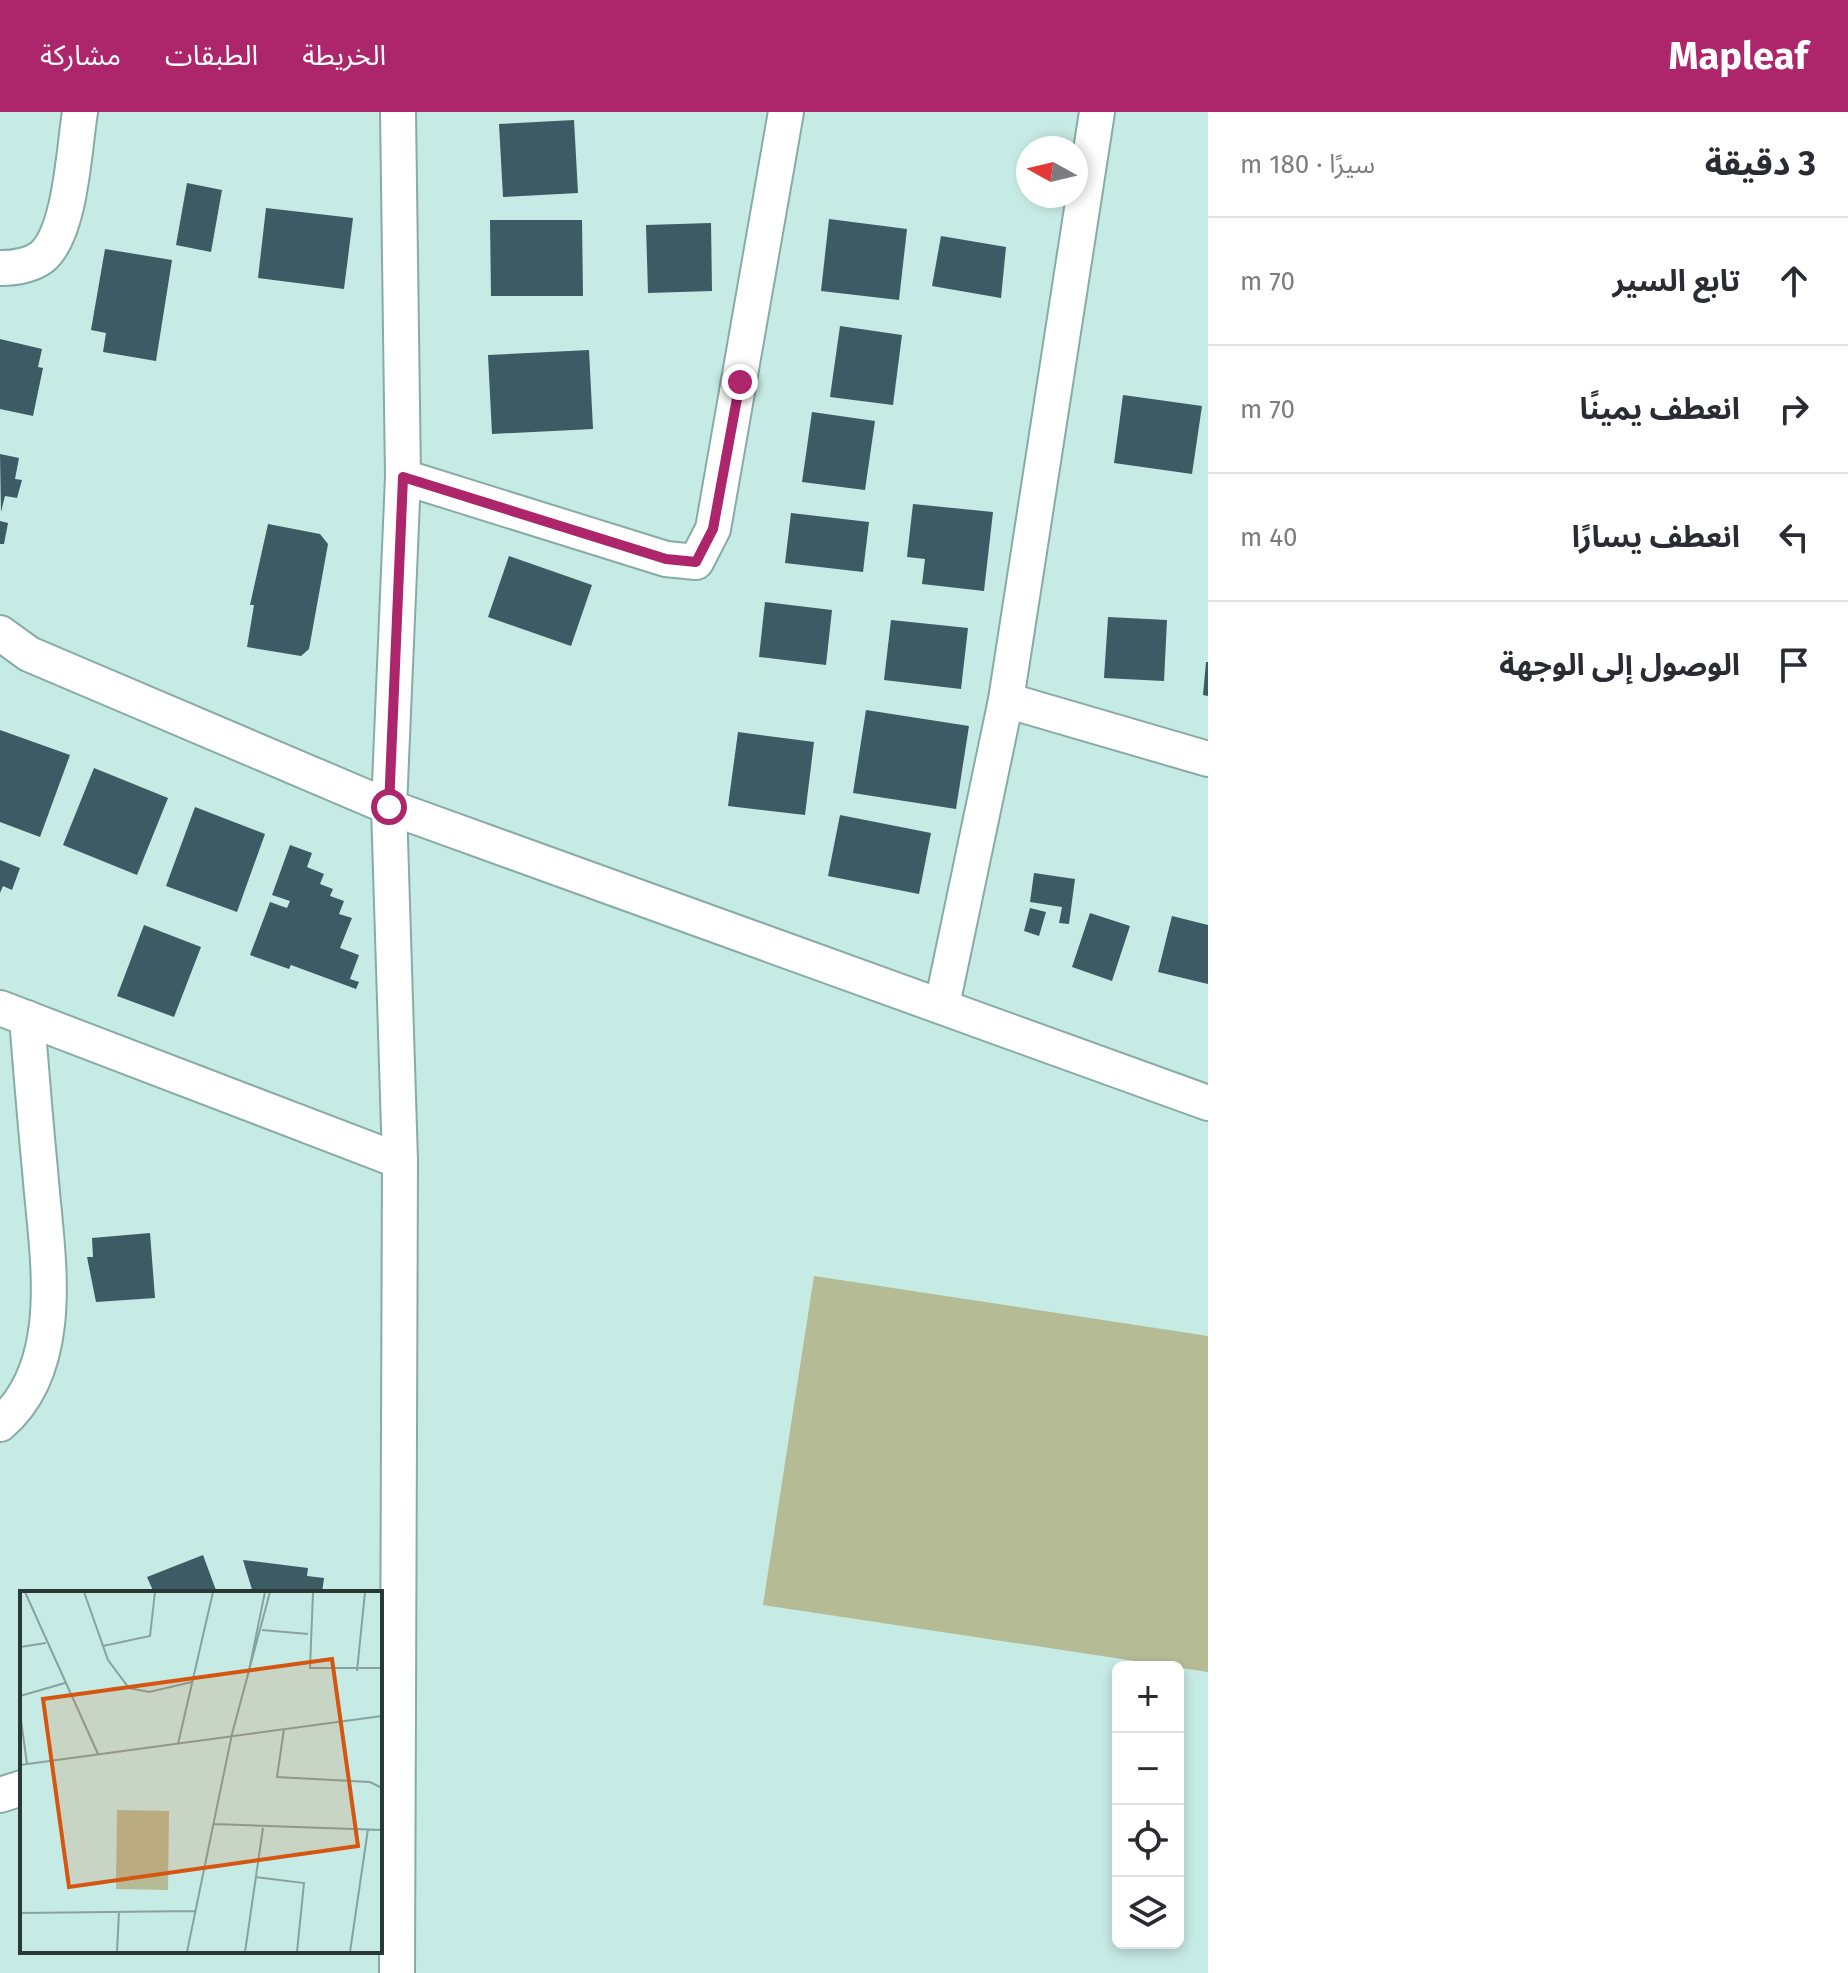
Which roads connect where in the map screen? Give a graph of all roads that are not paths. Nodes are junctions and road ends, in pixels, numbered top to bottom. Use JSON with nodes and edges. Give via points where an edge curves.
{"nodes":[{"id":1,"x":80,"y":112,"type":"edge"},
{"id":2,"x":398,"y":112,"type":"edge"},
{"id":3,"x":786,"y":112,"type":"edge"},
{"id":4,"x":1097,"y":112,"type":"edge"},
{"id":5,"x":0,"y":268,"type":"edge"},
{"id":6,"x":403,"y":477,"type":"junction"},
{"id":7,"x":0,"y":633,"type":"edge"},
{"id":8,"x":14,"y":654,"type":"edge"},
{"id":9,"x":1006,"y":700,"type":"junction"},
{"id":10,"x":1208,"y":759,"type":"edge"},
{"id":11,"x":389,"y":807,"type":"junction"},
{"id":12,"x":942,"y":1005,"type":"junction"},
{"id":13,"x":13,"y":1013,"type":"edge"},
{"id":14,"x":1208,"y":1103,"type":"edge"},
{"id":15,"x":400,"y":1161,"type":"junction"},
{"id":16,"x":0,"y":1424,"type":"edge"},
{"id":17,"x":388,"y":1677,"type":"edge"},
{"id":18,"x":20,"y":1789,"type":"edge"},
{"id":19,"x":0,"y":1795,"type":"edge"},
{"id":20,"x":397,"y":1973,"type":"edge"}],
"edges":[{"from":1,"to":5,"type":"street","via":[[64,212],[53,242],[42,257],[18,268]]},
{"from":2,"to":6,"type":"street"},
{"from":3,"to":6,"type":"street","via":[[713,529],[696,562],[666,559]]},
{"from":4,"to":9,"type":"street"},
{"from":6,"to":11,"type":"street"},
{"from":7,"to":8,"type":"street"},
{"from":8,"to":11,"type":"street"},
{"from":9,"to":10,"type":"street"},
{"from":9,"to":12,"type":"street"},
{"from":11,"to":12,"type":"street"},
{"from":11,"to":15,"type":"street"},
{"from":12,"to":14,"type":"street"},
{"from":13,"to":15,"type":"street"},
{"from":13,"to":16,"type":"street","via":[[49,1298],[38,1364],[25,1394]]},
{"from":15,"to":17,"type":"street"},
{"from":17,"to":20,"type":"street"},
{"from":18,"to":19,"type":"street"}]}
